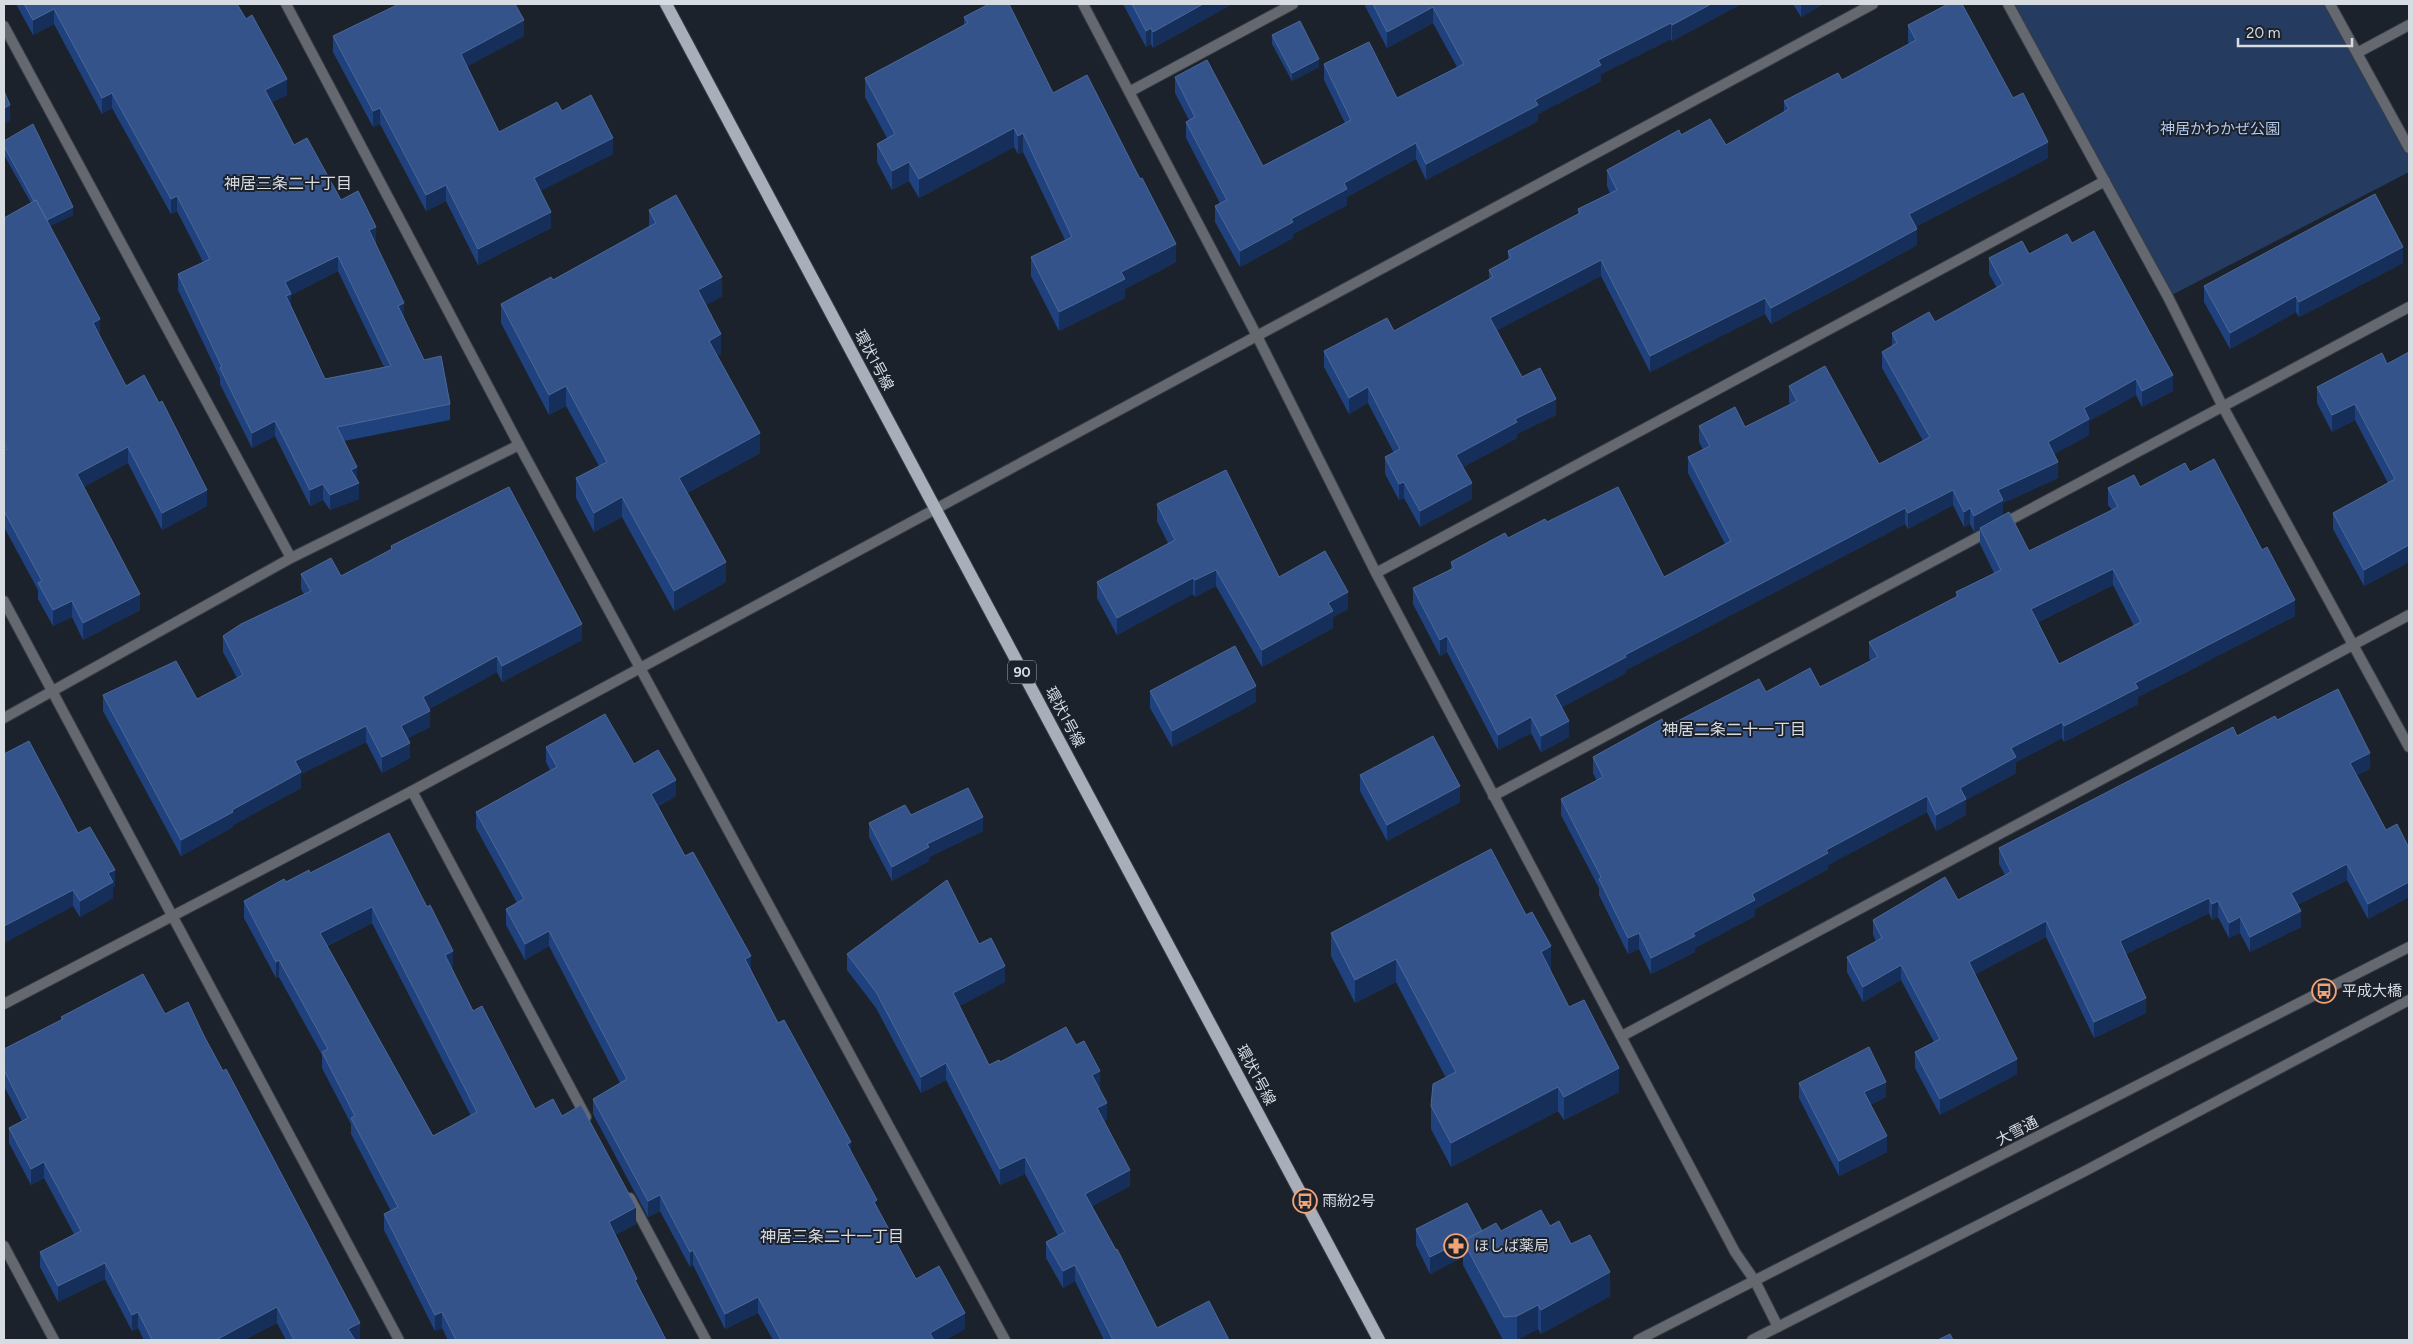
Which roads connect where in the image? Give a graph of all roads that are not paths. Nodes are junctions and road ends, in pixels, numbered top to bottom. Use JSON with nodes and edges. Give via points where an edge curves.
{"nodes":[{"id":1,"x":286,"y":4,"type":"edge"},
{"id":2,"x":666,"y":4,"type":"edge"},
{"id":3,"x":1083,"y":4,"type":"edge"},
{"id":4,"x":1293,"y":4,"type":"edge"},
{"id":5,"x":1873,"y":4,"type":"edge"},
{"id":6,"x":2008,"y":4,"type":"edge"},
{"id":7,"x":2330,"y":4,"type":"edge"},
{"id":8,"x":2409,"y":25,"type":"edge"},
{"id":9,"x":4,"y":26,"type":"edge"},
{"id":10,"x":2357,"y":53,"type":"junction"},
{"id":11,"x":1129,"y":92,"type":"junction"},
{"id":12,"x":2409,"y":148,"type":"edge"},
{"id":13,"x":2105,"y":181,"type":"junction"},
{"id":14,"x":2409,"y":307,"type":"edge"},
{"id":15,"x":1257,"y":336,"type":"junction"},
{"id":16,"x":2223,"y":407,"type":"junction"},
{"id":17,"x":519,"y":445,"type":"junction"},
{"id":18,"x":936,"y":509,"type":"junction"},
{"id":19,"x":291,"y":558,"type":"junction"},
{"id":20,"x":1376,"y":573,"type":"junction"},
{"id":21,"x":4,"y":601,"type":"edge"},
{"id":22,"x":2409,"y":615,"type":"edge"},
{"id":23,"x":2355,"y":645,"type":"junction"},
{"id":24,"x":640,"y":668,"type":"junction"},
{"id":25,"x":52,"y":693,"type":"junction"},
{"id":26,"x":4,"y":718,"type":"edge"},
{"id":27,"x":2409,"y":747,"type":"edge"},
{"id":28,"x":412,"y":791,"type":"junction"},
{"id":29,"x":1493,"y":796,"type":"junction"},
{"id":30,"x":174,"y":916,"type":"junction"},
{"id":31,"x":2409,"y":947,"type":"edge"},
{"id":32,"x":2409,"y":1000,"type":"edge"},
{"id":33,"x":4,"y":1004,"type":"edge"},
{"id":34,"x":1622,"y":1036,"type":"junction"},
{"id":35,"x":589,"y":1122,"type":"edge"},
{"id":36,"x":626,"y":1192,"type":"edge"},
{"id":37,"x":4,"y":1246,"type":"edge"},
{"id":38,"x":1754,"y":1281,"type":"junction"},
{"id":39,"x":1778,"y":1327,"type":"junction"},
{"id":40,"x":54,"y":1340,"type":"edge"},
{"id":41,"x":399,"y":1340,"type":"edge"},
{"id":42,"x":706,"y":1340,"type":"edge"},
{"id":43,"x":1005,"y":1340,"type":"edge"},
{"id":44,"x":1379,"y":1340,"type":"edge"},
{"id":45,"x":1638,"y":1340,"type":"edge"},
{"id":46,"x":1752,"y":1340,"type":"edge"}],
"edges":[{"from":1,"to":17,"type":"street"},
{"from":2,"to":18,"type":"main road","name":"環状1号線","number":"90"},
{"from":3,"to":11,"type":"street"},
{"from":4,"to":11,"type":"street"},
{"from":5,"to":15,"type":"street"},
{"from":6,"to":13,"type":"street"},
{"from":7,"to":10,"type":"street"},
{"from":8,"to":10,"type":"street"},
{"from":9,"to":19,"type":"street"},
{"from":10,"to":12,"type":"street"},
{"from":11,"to":15,"type":"street"},
{"from":13,"to":16,"type":"street"},
{"from":13,"to":20,"type":"street"},
{"from":14,"to":16,"type":"street"},
{"from":15,"to":18,"type":"street"},
{"from":15,"to":20,"type":"street"},
{"from":16,"to":23,"type":"street"},
{"from":16,"to":29,"type":"street"},
{"from":17,"to":19,"type":"street"},
{"from":17,"to":24,"type":"street"},
{"from":18,"to":24,"type":"street"},
{"from":18,"to":44,"type":"main road","name":"環状1号線","number":"90"},
{"from":19,"to":25,"type":"street"},
{"from":20,"to":29,"type":"street"},
{"from":21,"to":25,"type":"street"},
{"from":22,"to":23,"type":"street"},
{"from":23,"to":27,"type":"street"},
{"from":23,"to":34,"type":"street"},
{"from":24,"to":28,"type":"street"},
{"from":24,"to":43,"type":"street"},
{"from":25,"to":26,"type":"street"},
{"from":25,"to":30,"type":"street"},
{"from":28,"to":30,"type":"street"},
{"from":28,"to":35,"type":"street"},
{"from":29,"to":34,"type":"street"},
{"from":30,"to":33,"type":"street"},
{"from":30,"to":41,"type":"street"},
{"from":31,"to":38,"type":"street","name":"大雪通"},
{"from":32,"to":39,"type":"street","via":[[2085,1171]]},
{"from":34,"to":38,"type":"street","via":[[1735,1252]]},
{"from":36,"to":42,"type":"street"},
{"from":37,"to":40,"type":"street"},
{"from":38,"to":39,"type":"street"},
{"from":38,"to":45,"type":"street","name":"大雪通"},
{"from":39,"to":46,"type":"street"}]}
